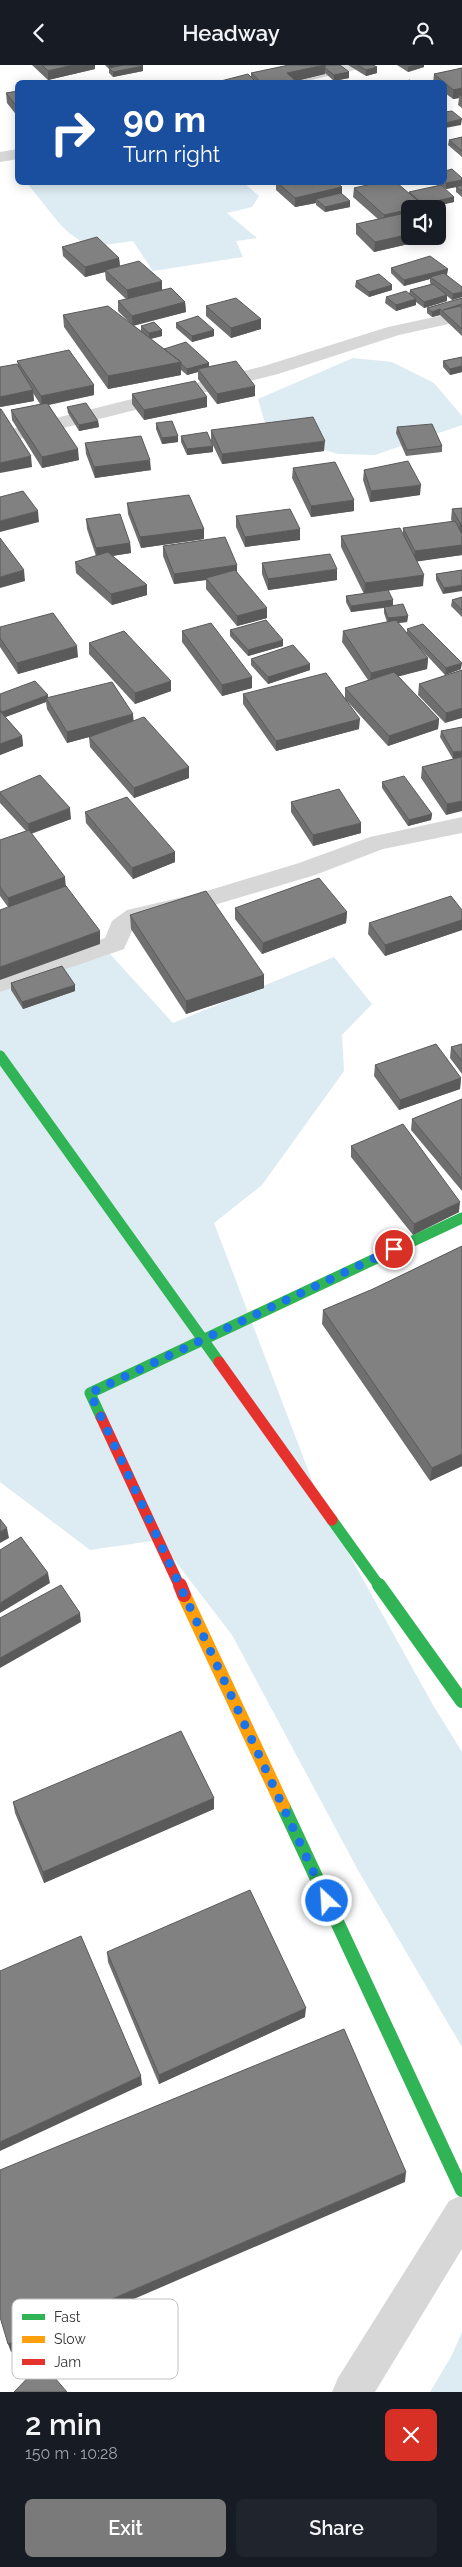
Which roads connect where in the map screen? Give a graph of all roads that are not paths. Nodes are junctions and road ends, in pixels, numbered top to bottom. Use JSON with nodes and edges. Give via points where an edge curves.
{"nodes":[{"id":1,"x":358,"y":65,"type":"edge"},
{"id":2,"x":289,"y":80,"type":"edge"},
{"id":3,"x":15,"y":154,"type":"edge"},
{"id":4,"x":0,"y":157,"type":"edge"},
{"id":5,"x":462,"y":316,"type":"edge"},
{"id":6,"x":0,"y":438,"type":"edge"},
{"id":7,"x":462,"y":825,"type":"edge"},
{"id":8,"x":0,"y":983,"type":"edge"},
{"id":9,"x":0,"y":1056,"type":"edge"},
{"id":10,"x":462,"y":1218,"type":"edge"},
{"id":11,"x":462,"y":1701,"type":"edge"},
{"id":12,"x":462,"y":2190,"type":"edge"},
{"id":13,"x":462,"y":2214,"type":"edge"},
{"id":14,"x":352,"y":2392,"type":"edge"}],
"edges":[{"from":1,"to":2,"type":"street"},
{"from":3,"to":4,"type":"street"},
{"from":5,"to":6,"type":"street","via":[[394,331],[271,370]]},
{"from":7,"to":8,"type":"street","via":[[378,842],[307,869],[136,916],[121,927],[115,943]]},
{"from":9,"to":11,"type":"street"},
{"from":10,"to":12,"type":"street","via":[[90,1393]]},
{"from":13,"to":14,"type":"street"}]}
